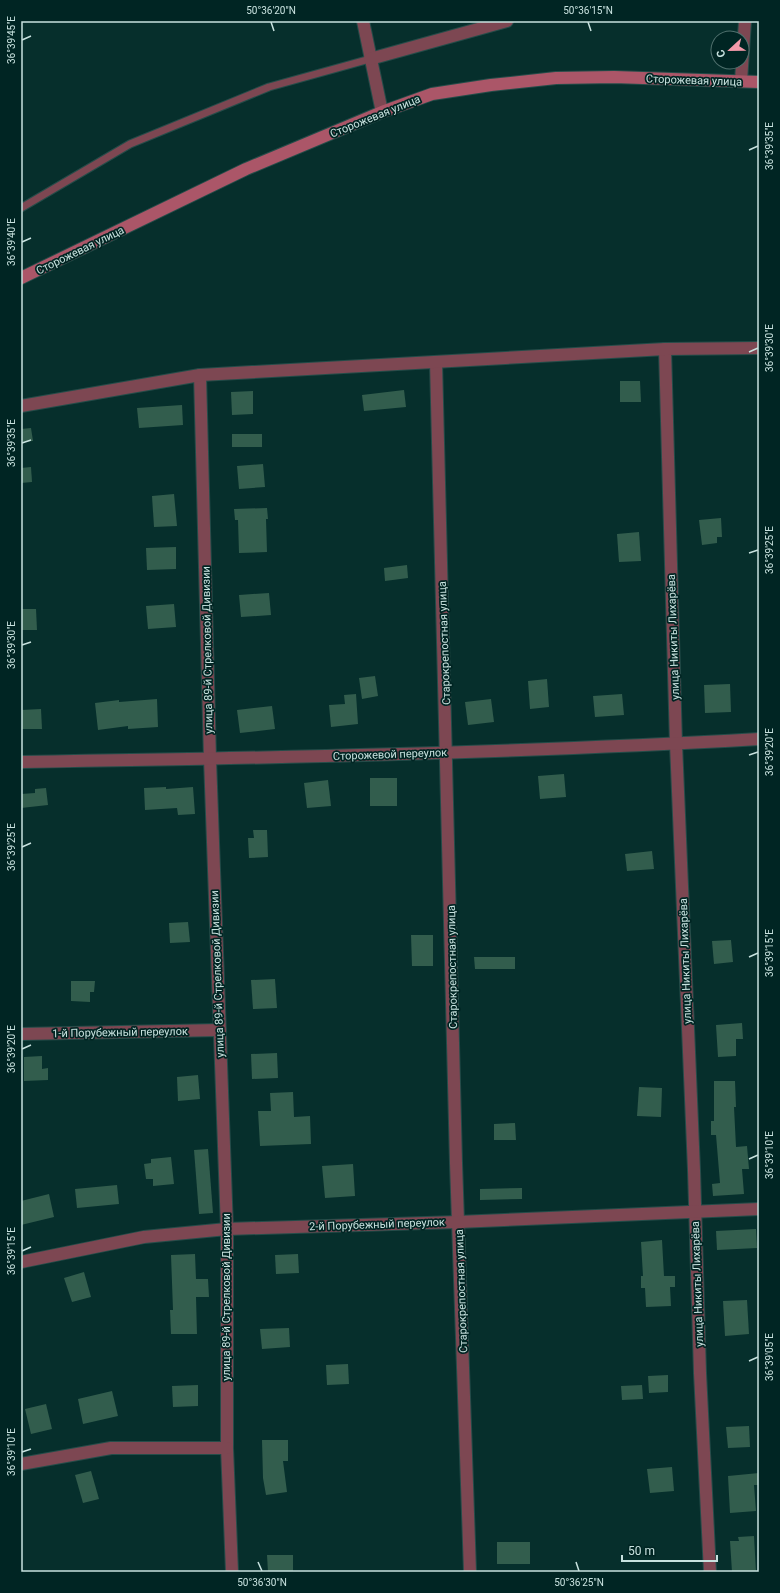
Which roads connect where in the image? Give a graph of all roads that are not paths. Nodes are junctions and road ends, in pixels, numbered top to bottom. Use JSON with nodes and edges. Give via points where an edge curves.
{"nodes":[{"id":1,"x":363,"y":21,"type":"edge"},
{"id":2,"x":507,"y":21,"type":"edge"},
{"id":3,"x":745,"y":21,"type":"edge"},
{"id":4,"x":370,"y":59,"type":"junction"},
{"id":5,"x":741,"y":81,"type":"junction"},
{"id":6,"x":759,"y":82,"type":"edge"},
{"id":7,"x":382,"y":112,"type":"junction"},
{"id":8,"x":21,"y":208,"type":"edge"},
{"id":9,"x":21,"y":278,"type":"edge"},
{"id":10,"x":759,"y":348,"type":"edge"},
{"id":11,"x":665,"y":349,"type":"junction"},
{"id":12,"x":436,"y":362,"type":"junction"},
{"id":13,"x":200,"y":375,"type":"junction"},
{"id":14,"x":21,"y":406,"type":"edge"},
{"id":15,"x":759,"y":739,"type":"edge"},
{"id":16,"x":676,"y":744,"type":"junction"},
{"id":17,"x":446,"y":752,"type":"junction"},
{"id":18,"x":210,"y":759,"type":"junction"},
{"id":19,"x":21,"y":762,"type":"edge"},
{"id":20,"x":220,"y":1030,"type":"junction"},
{"id":21,"x":21,"y":1034,"type":"edge"},
{"id":22,"x":759,"y":1209,"type":"edge"},
{"id":23,"x":695,"y":1211,"type":"junction"},
{"id":24,"x":458,"y":1222,"type":"junction"},
{"id":25,"x":227,"y":1229,"type":"junction"},
{"id":26,"x":21,"y":1262,"type":"edge"},
{"id":27,"x":227,"y":1448,"type":"junction"},
{"id":28,"x":21,"y":1464,"type":"edge"},
{"id":29,"x":232,"y":1572,"type":"edge"},
{"id":30,"x":470,"y":1572,"type":"edge"},
{"id":31,"x":710,"y":1572,"type":"edge"}],
"edges":[{"from":1,"to":4,"type":"street"},
{"from":2,"to":4,"type":"street"},
{"from":3,"to":5,"type":"street"},
{"from":4,"to":7,"type":"street"},
{"from":4,"to":8,"type":"lane","via":[[269,87],[130,144]]},
{"from":5,"to":6,"type":"main road","name":"Сторожевая улица"},
{"from":5,"to":7,"type":"main road","name":"Сторожевая улица","via":[[556,78],[432,94]]},
{"from":7,"to":9,"type":"main road","name":"Сторожевая улица","via":[[246,169]]},
{"from":10,"to":11,"type":"street"},
{"from":11,"to":12,"type":"street"},
{"from":11,"to":16,"type":"street","name":"улица Никиты Лихарёва"},
{"from":12,"to":13,"type":"street"},
{"from":12,"to":17,"type":"street","name":"Старокрепостная улица"},
{"from":13,"to":14,"type":"street"},
{"from":13,"to":18,"type":"street","name":"улица 89-й Стрелковой Дивизии"},
{"from":15,"to":16,"type":"street","name":"Сторожевой переулок"},
{"from":16,"to":17,"type":"street","name":"Сторожевой переулок"},
{"from":16,"to":23,"type":"street","name":"улица Никиты Лихарёва"},
{"from":17,"to":18,"type":"street","name":"Сторожевой переулок"},
{"from":17,"to":24,"type":"street","name":"Старокрепостная улица"},
{"from":18,"to":19,"type":"street","name":"Сторожевой переулок"},
{"from":18,"to":20,"type":"street","name":"улица 89-й Стрелковой Дивизии"},
{"from":20,"to":21,"type":"street","name":"1-й Порубежный переулок"},
{"from":20,"to":25,"type":"street","name":"улица 89-й Стрелковой Дивизии"},
{"from":22,"to":23,"type":"street","name":"2-й Порубежный переулок"},
{"from":23,"to":24,"type":"street","name":"2-й Порубежный переулок"},
{"from":23,"to":31,"type":"street","name":"улица Никиты Лихарёва"},
{"from":24,"to":25,"type":"street","name":"2-й Порубежный переулок"},
{"from":24,"to":30,"type":"street","name":"Старокрепостная улица"},
{"from":25,"to":26,"type":"street","name":"2-й Порубежный переулок","via":[[144,1236]]},
{"from":25,"to":27,"type":"street","name":"улица 89-й Стрелковой Дивизии"},
{"from":27,"to":28,"type":"street","via":[[111,1448]]},
{"from":27,"to":29,"type":"street","name":"улица 89-й Стрелковой Дивизии"}]}
